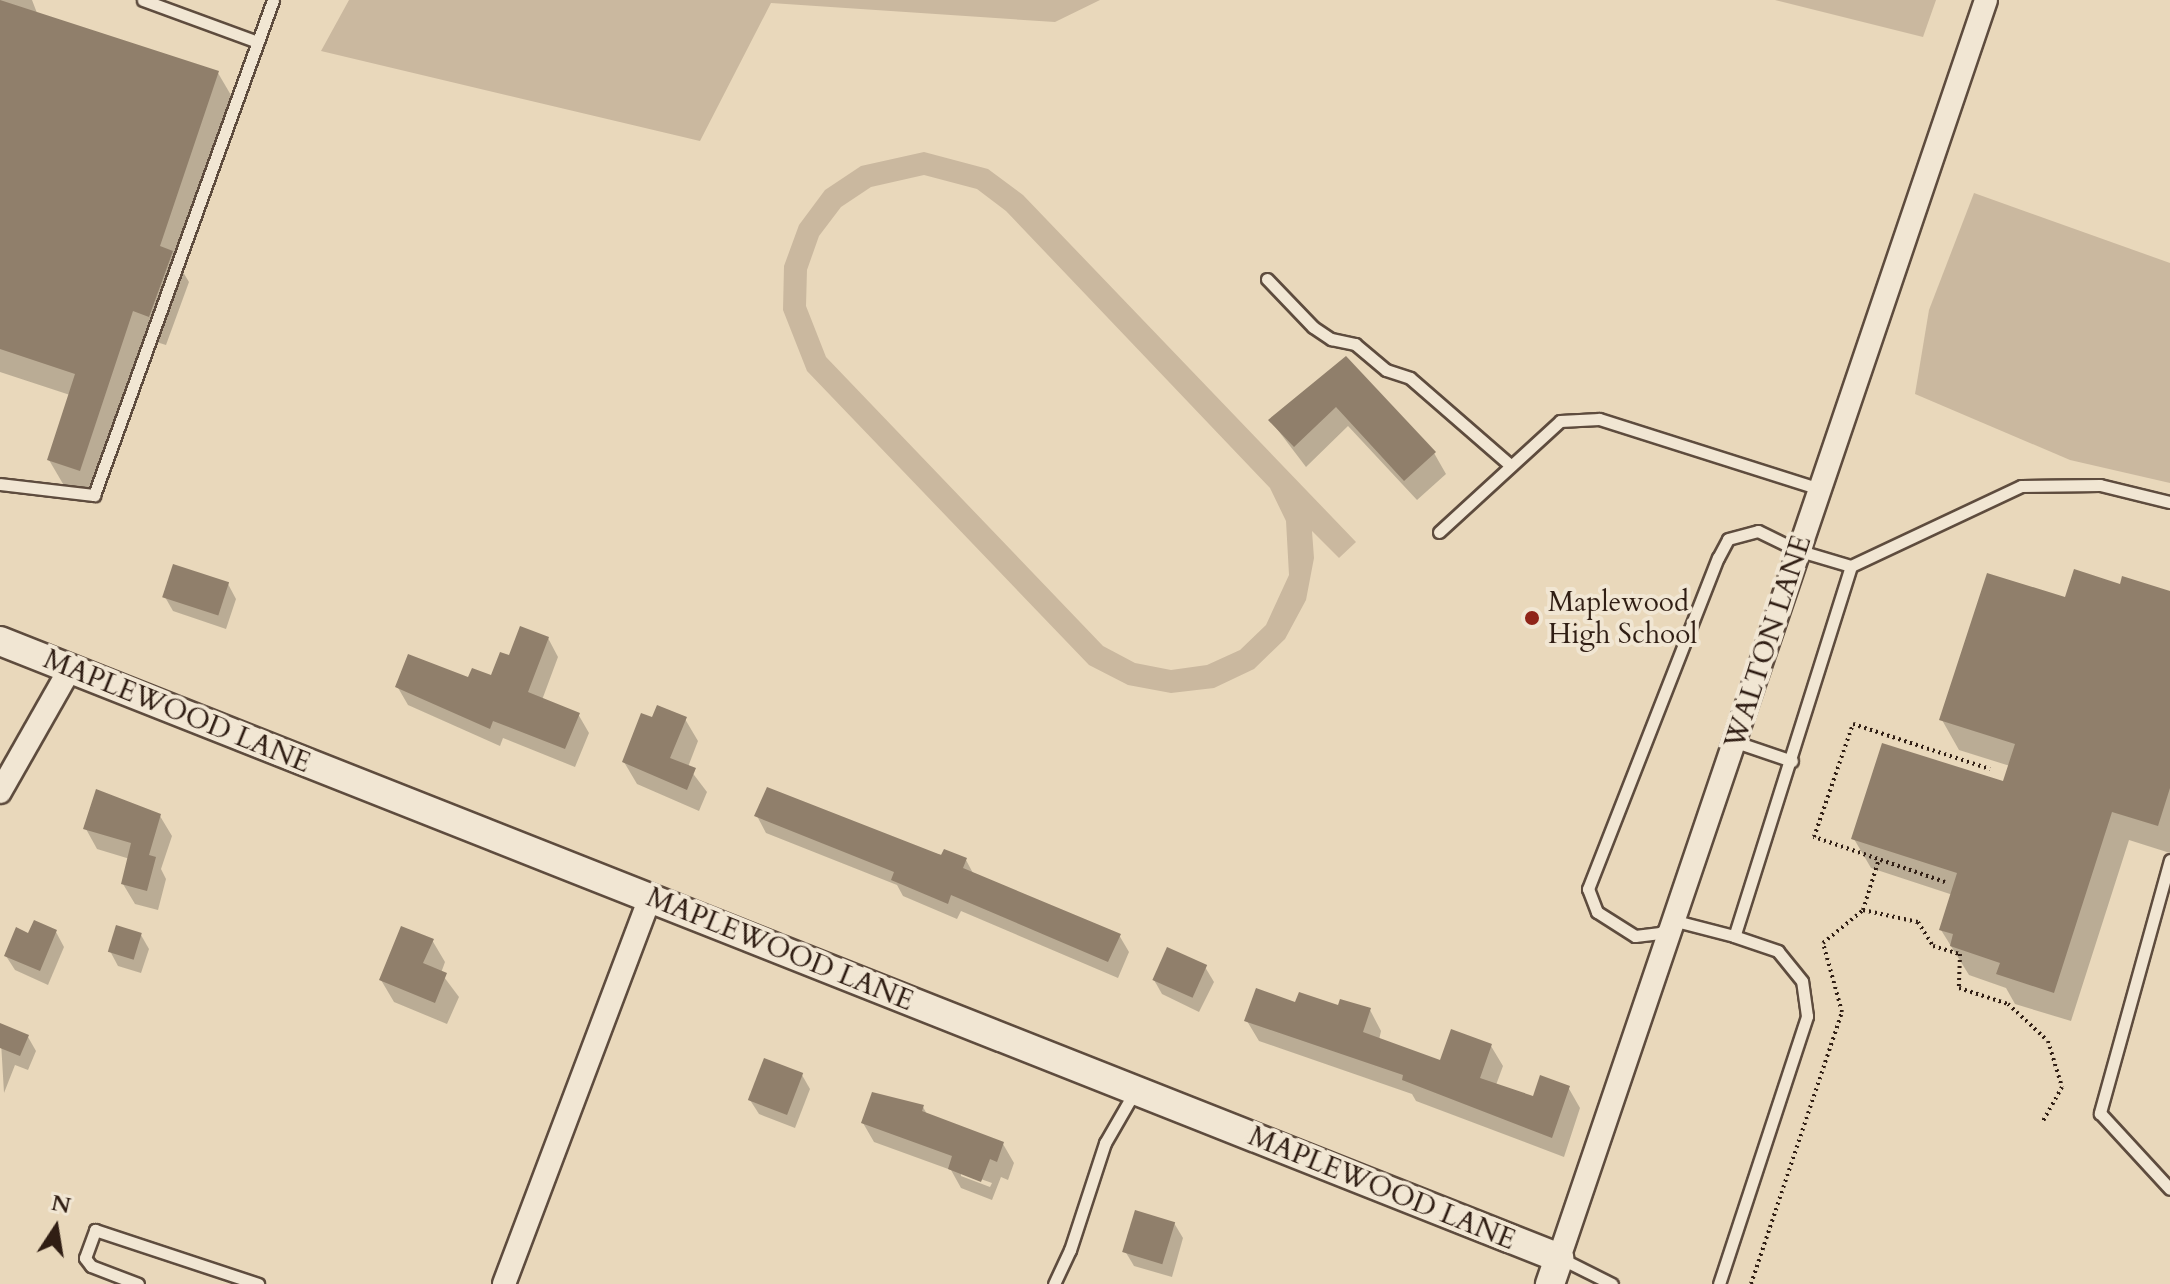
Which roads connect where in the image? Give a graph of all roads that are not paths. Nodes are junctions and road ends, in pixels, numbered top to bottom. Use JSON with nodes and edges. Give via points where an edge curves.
{"nodes":[{"id":1,"x":143,"y":0,"type":"edge"},
{"id":2,"x":273,"y":0,"type":"edge"},
{"id":3,"x":1986,"y":0,"type":"edge"},
{"id":4,"x":258,"y":42,"type":"junction"},
{"id":5,"x":1267,"y":279,"type":"dead end"},
{"id":6,"x":1510,"y":465,"type":"junction"},
{"id":7,"x":0,"y":484,"type":"edge"},
{"id":8,"x":1820,"y":489,"type":"junction"},
{"id":9,"x":2170,"y":502,"type":"edge"},
{"id":10,"x":1439,"y":532,"type":"dead end"},
{"id":11,"x":1797,"y":550,"type":"junction"},
{"id":12,"x":1851,"y":566,"type":"junction"},
{"id":13,"x":0,"y":641,"type":"edge"},
{"id":14,"x":70,"y":669,"type":"junction"},
{"id":15,"x":1736,"y":742,"type":"junction"},
{"id":16,"x":1792,"y":761,"type":"junction"},
{"id":17,"x":0,"y":792,"type":"edge"},
{"id":18,"x":2170,"y":860,"type":"edge"},
{"id":19,"x":650,"y":898,"type":"junction"},
{"id":20,"x":1676,"y":921,"type":"junction"},
{"id":21,"x":1734,"y":936,"type":"junction"},
{"id":22,"x":1135,"y":1090,"type":"junction"},
{"id":23,"x":2170,"y":1189,"type":"edge"},
{"id":24,"x":1555,"y":1271,"type":"edge"},
{"id":25,"x":138,"y":1284,"type":"edge"},
{"id":26,"x":258,"y":1284,"type":"edge"},
{"id":27,"x":504,"y":1284,"type":"edge"},
{"id":28,"x":1054,"y":1284,"type":"edge"},
{"id":29,"x":1612,"y":1284,"type":"edge"},
{"id":30,"x":1719,"y":1284,"type":"edge"}],
"edges":[{"from":1,"to":4,"type":"lane"},
{"from":2,"to":4,"type":"lane"},
{"from":3,"to":8,"type":"street","name":"WALTON LANE"},
{"from":4,"to":7,"type":"lane","via":[[94,495]]},
{"from":5,"to":6,"type":"lane","via":[[1313,327],[1331,339],[1355,344],[1386,370],[1410,378]]},
{"from":6,"to":8,"type":"lane","via":[[1560,421],[1599,419]]},
{"from":6,"to":10,"type":"lane"},
{"from":8,"to":11,"type":"street","name":"WALTON LANE"},
{"from":9,"to":12,"type":"lane","via":[[2100,485],[2021,486]]},
{"from":11,"to":12,"type":"lane"},
{"from":11,"to":15,"type":"street","name":"WALTON LANE"},
{"from":11,"to":20,"type":"lane","via":[[1758,531],[1728,539],[1588,889],[1597,912],[1635,936],[1660,933]]},
{"from":12,"to":16,"type":"lane"},
{"from":13,"to":14,"type":"street","name":"MAPLEWOOD LANE"},
{"from":14,"to":17,"type":"street"},
{"from":14,"to":19,"type":"street","name":"MAPLEWOOD LANE"},
{"from":15,"to":16,"type":"lane"},
{"from":15,"to":20,"type":"street","name":"WALTON LANE"},
{"from":16,"to":21,"type":"lane"},
{"from":18,"to":23,"type":"lane","via":[[2100,1113]]},
{"from":19,"to":22,"type":"street","name":"MAPLEWOOD LANE"},
{"from":19,"to":27,"type":"street"},
{"from":20,"to":21,"type":"lane"},
{"from":20,"to":24,"type":"street","name":"WALTON LANE"},
{"from":21,"to":30,"type":"lane","via":[[1778,951],[1802,981],[1807,1016]]},
{"from":22,"to":24,"type":"street","name":"MAPLEWOOD LANE"},
{"from":22,"to":28,"type":"lane","via":[[1105,1143]]},
{"from":24,"to":29,"type":"lane"},
{"from":25,"to":26,"type":"lane","via":[[91,1266],[85,1258],[95,1230]]}]}
